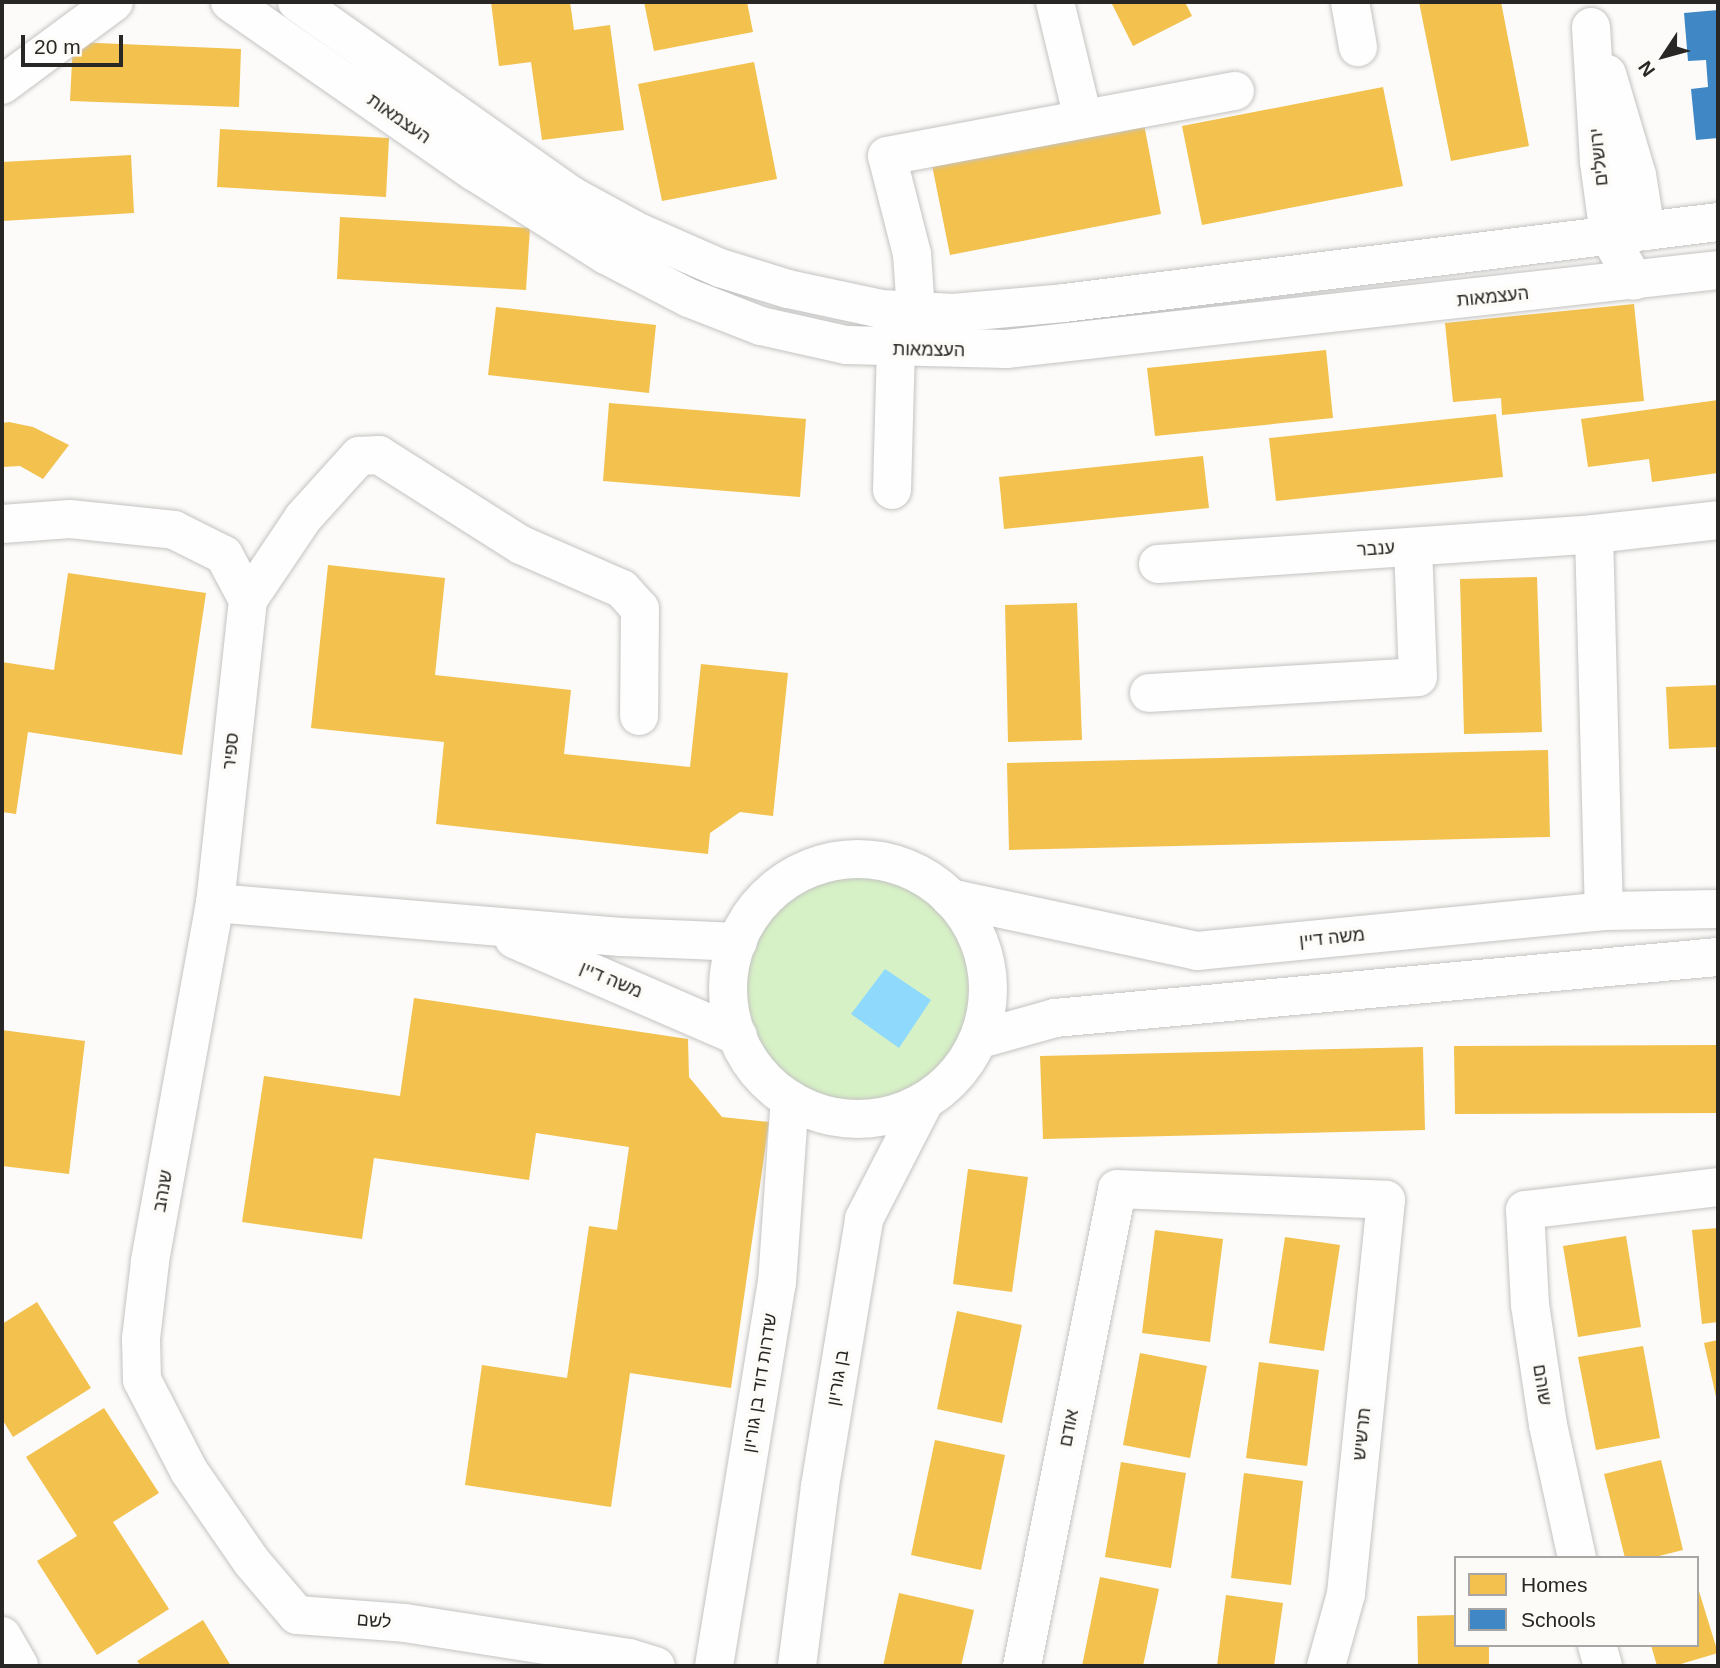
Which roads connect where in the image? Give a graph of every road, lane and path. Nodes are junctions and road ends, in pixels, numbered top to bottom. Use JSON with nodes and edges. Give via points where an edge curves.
{"nodes":[{"id":1,"x":114,"y":2,"type":"edge"},
{"id":2,"x":230,"y":2,"type":"edge"},
{"id":3,"x":297,"y":2,"type":"edge"},
{"id":4,"x":1055,"y":2,"type":"edge"},
{"id":5,"x":1350,"y":2,"type":"edge"},
{"id":6,"x":1588,"y":14,"type":"edge"},
{"id":7,"x":1358,"y":47,"type":"dead end"},
{"id":8,"x":2,"y":85,"type":"edge"},
{"id":9,"x":1235,"y":91,"type":"dead end"},
{"id":10,"x":1083,"y":120,"type":"junction"},
{"id":11,"x":1718,"y":222,"type":"edge"},
{"id":12,"x":1628,"y":233,"type":"junction"},
{"id":13,"x":1718,"y":270,"type":"edge"},
{"id":14,"x":1634,"y":281,"type":"junction"},
{"id":15,"x":916,"y":312,"type":"junction"},
{"id":16,"x":896,"y":350,"type":"junction"},
{"id":17,"x":892,"y":490,"type":"dead end"},
{"id":18,"x":1718,"y":520,"type":"edge"},
{"id":19,"x":2,"y":524,"type":"edge"},
{"id":20,"x":1594,"y":534,"type":"junction"},
{"id":21,"x":1413,"y":547,"type":"junction"},
{"id":22,"x":1158,"y":565,"type":"dead end"},
{"id":23,"x":248,"y":600,"type":"junction"},
{"id":24,"x":1149,"y":693,"type":"dead end"},
{"id":25,"x":639,"y":716,"type":"dead end"},
{"id":26,"x":950,"y":898,"type":"junction"},
{"id":27,"x":215,"y":903,"type":"junction"},
{"id":28,"x":1718,"y":909,"type":"edge"},
{"id":29,"x":1604,"y":911,"type":"junction"},
{"id":30,"x":483,"y":926,"type":"junction"},
{"id":31,"x":738,"y":942,"type":"junction"},
{"id":32,"x":1718,"y":957,"type":"edge"},
{"id":33,"x":737,"y":1036,"type":"junction"},
{"id":34,"x":980,"y":1039,"type":"junction"},
{"id":35,"x":790,"y":1099,"type":"junction"},
{"id":36,"x":923,"y":1104,"type":"junction"},
{"id":37,"x":1718,"y":1187,"type":"edge"},
{"id":38,"x":1386,"y":1200,"type":"joint"},
{"id":39,"x":189,"y":1471,"type":"joint"},
{"id":40,"x":1577,"y":1556,"type":"edge"},
{"id":41,"x":2,"y":1636,"type":"edge"},
{"id":42,"x":1598,"y":1647,"type":"edge"},
{"id":43,"x":640,"y":1663,"type":"edge"},
{"id":44,"x":710,"y":1665,"type":"edge"},
{"id":45,"x":19,"y":1666,"type":"edge"},
{"id":46,"x":797,"y":1666,"type":"edge"},
{"id":47,"x":1022,"y":1666,"type":"edge"},
{"id":48,"x":1326,"y":1666,"type":"edge"},
{"id":49,"x":1603,"y":1666,"type":"edge"}],
"edges":[{"from":1,"to":8,"type":"street"},
{"from":2,"to":16,"type":"street","name":"העצמאות","via":[[475,172],[606,255],[689,298],[761,326],[846,345]]},
{"from":3,"to":15,"type":"street","name":"העצמאות","via":[[572,196],[640,233],[720,268],[788,289]]},
{"from":4,"to":10,"type":"street"},
{"from":5,"to":7,"type":"street"},
{"from":6,"to":12,"type":"street","name":"ירושלים","via":[[1628,138]]},
{"from":9,"to":10,"type":"street"},
{"from":10,"to":15,"type":"street","via":[[887,156],[912,254]]},
{"from":11,"to":12,"type":"street","name":"העצמאות"},
{"from":12,"to":14,"type":"street","name":"ירושלים"},
{"from":12,"to":15,"type":"street","name":"העצמאות","via":[[1064,303]]},
{"from":13,"to":14,"type":"street","name":"העצמאות"},
{"from":14,"to":16,"type":"street","name":"העצמאות","via":[[1072,344],[954,352]]},
{"from":16,"to":17,"type":"street"},
{"from":18,"to":20,"type":"street","name":"ענבר"},
{"from":19,"to":23,"type":"street","via":[[70,519],[174,530],[224,555]]},
{"from":20,"to":21,"type":"street","name":"ענבר"},
{"from":20,"to":29,"type":"street"},
{"from":21,"to":22,"type":"street","name":"ענבר"},
{"from":21,"to":24,"type":"street","via":[[1418,677]]},
{"from":23,"to":25,"type":"street","via":[[321,497],[359,456],[379,455],[521,545],[622,589],[640,610]]},
{"from":23,"to":27,"type":"street","name":"ספיר"},
{"from":26,"to":29,"type":"street","name":"משה דיין","via":[[1197,951]]},
{"from":26,"to":31,"type":"street","via":[[933,881],[893,863],[850,858],[809,867],[773,889],[746,922]]},
{"from":26,"to":34,"type":"street","via":[[964,912],[984,952],[989,996]]},
{"from":27,"to":30,"type":"street","name":"משה דיין"},
{"from":27,"to":39,"type":"street","name":"שנהב","via":[[150,1262],[141,1339],[142,1380]]},
{"from":28,"to":29,"type":"street","name":"משה דיין"},
{"from":30,"to":31,"type":"street","name":"משה דיין"},
{"from":30,"to":33,"type":"street","name":"משה דיין"},
{"from":31,"to":33,"type":"street","via":[[731,961],[729,1003]]},
{"from":32,"to":34,"type":"street","via":[[1055,1018]]},
{"from":33,"to":35,"type":"street","via":[[764,1079]]},
{"from":34,"to":36,"type":"street","via":[[957,1076]]},
{"from":35,"to":36,"type":"street","via":[[838,1118],[881,1118]]},
{"from":35,"to":44,"type":"street","name":"שדרות דוד בן גוריון","via":[[777,1283]]},
{"from":36,"to":46,"type":"street","name":"בן גוריון","via":[[864,1219],[820,1486]]},
{"from":37,"to":40,"type":"street","name":"שוהם","via":[[1525,1210],[1532,1318],[1548,1425]]},
{"from":38,"to":47,"type":"street","name":"אודם","via":[[1117,1189]]},
{"from":38,"to":48,"type":"street","name":"תרשיש","via":[[1346,1594]]},
{"from":39,"to":43,"type":"street","name":"לשם","via":[[251,1561],[297,1615],[405,1623]]},
{"from":41,"to":45,"type":"street"},
{"from":42,"to":49,"type":"street"}]}
